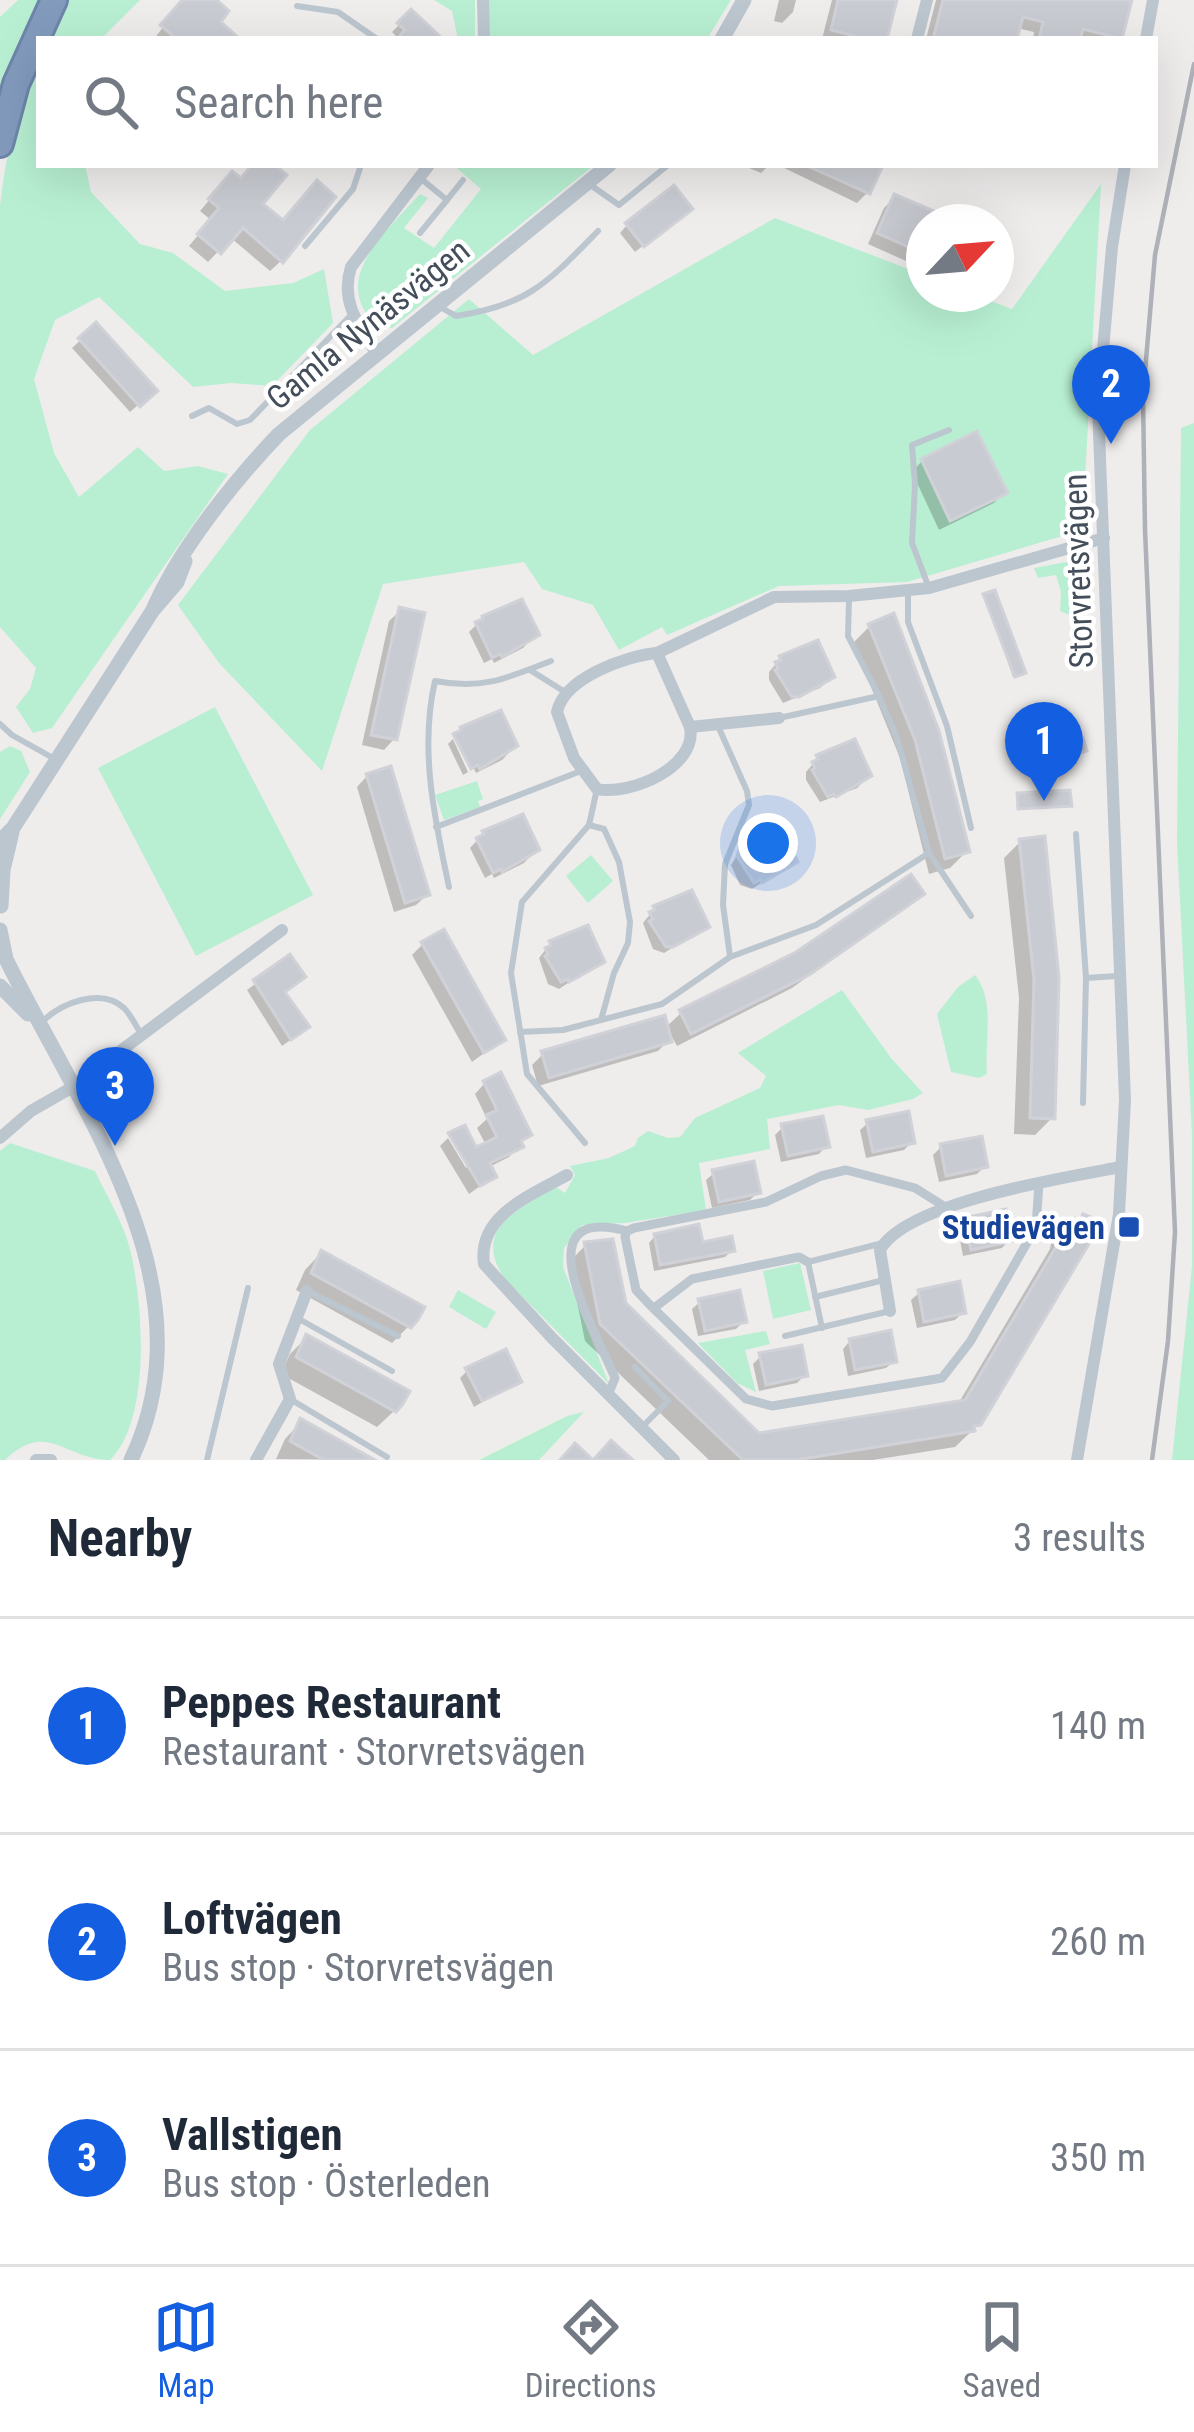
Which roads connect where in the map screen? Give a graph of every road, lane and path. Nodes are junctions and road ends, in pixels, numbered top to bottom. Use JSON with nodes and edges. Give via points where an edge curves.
{"nodes":[{"id":1,"x":54,"y":0,"type":"edge"},
{"id":2,"x":483,"y":0,"type":"edge"},
{"id":3,"x":744,"y":0,"type":"edge"},
{"id":4,"x":927,"y":0,"type":"edge"},
{"id":5,"x":1153,"y":0,"type":"edge"},
{"id":6,"x":297,"y":6,"type":"dead end"},
{"id":7,"x":38,"y":36,"type":"edge"},
{"id":8,"x":373,"y":36,"type":"edge"},
{"id":9,"x":484,"y":36,"type":"edge"},
{"id":10,"x":724,"y":36,"type":"edge"},
{"id":11,"x":917,"y":36,"type":"edge"},
{"id":12,"x":1147,"y":36,"type":"edge"},
{"id":13,"x":36,"y":40,"type":"edge"},
{"id":14,"x":0,"y":144,"type":"edge"},
{"id":15,"x":361,"y":168,"type":"edge"},
{"id":16,"x":427,"y":168,"type":"edge"},
{"id":17,"x":606,"y":168,"type":"edge"},
{"id":18,"x":664,"y":168,"type":"edge"},
{"id":19,"x":1125,"y":168,"type":"edge"},
{"id":20,"x":420,"y":178,"type":"junction"},
{"id":21,"x":464,"y":180,"type":"dead end"},
{"id":22,"x":589,"y":184,"type":"junction"},
{"id":23,"x":447,"y":200,"type":"junction"},
{"id":24,"x":598,"y":231,"type":"dead end"},
{"id":25,"x":420,"y":233,"type":"dead end"},
{"id":26,"x":305,"y":246,"type":"dead end"},
{"id":27,"x":437,"y":304,"type":"junction"},
{"id":28,"x":351,"y":315,"type":"junction"},
{"id":29,"x":376,"y":353,"type":"junction"},
{"id":30,"x":192,"y":416,"type":"dead end"},
{"id":31,"x":949,"y":430,"type":"dead end"},
{"id":32,"x":1104,"y":538,"type":"junction"},
{"id":33,"x":929,"y":588,"type":"junction"},
{"id":34,"x":907,"y":590,"type":"junction"},
{"id":35,"x":849,"y":596,"type":"junction"},
{"id":36,"x":658,"y":653,"type":"junction"},
{"id":37,"x":551,"y":662,"type":"dead end"},
{"id":38,"x":530,"y":670,"type":"junction"},
{"id":39,"x":565,"y":692,"type":"junction"},
{"id":40,"x":879,"y":696,"type":"junction"},
{"id":41,"x":779,"y":718,"type":"joint"},
{"id":42,"x":0,"y":724,"type":"edge"},
{"id":43,"x":718,"y":726,"type":"junction"},
{"id":44,"x":690,"y":727,"type":"junction"},
{"id":45,"x":56,"y":760,"type":"junction"},
{"id":46,"x":581,"y":771,"type":"junction"},
{"id":47,"x":597,"y":789,"type":"junction"},
{"id":48,"x":589,"y":825,"type":"junction"},
{"id":49,"x":436,"y":827,"type":"junction"},
{"id":50,"x":13,"y":828,"type":"junction"},
{"id":51,"x":971,"y":828,"type":"dead end"},
{"id":52,"x":1076,"y":834,"type":"dead end"},
{"id":53,"x":0,"y":841,"type":"edge"},
{"id":54,"x":929,"y":853,"type":"junction"},
{"id":55,"x":449,"y":887,"type":"dead end"},
{"id":56,"x":1,"y":903,"type":"edge"},
{"id":57,"x":970,"y":916,"type":"dead end"},
{"id":58,"x":0,"y":930,"type":"edge"},
{"id":59,"x":282,"y":930,"type":"dead end"},
{"id":60,"x":730,"y":957,"type":"junction"},
{"id":61,"x":1121,"y":976,"type":"junction"},
{"id":62,"x":1086,"y":978,"type":"junction"},
{"id":63,"x":0,"y":986,"type":"edge"},
{"id":64,"x":601,"y":1021,"type":"junction"},
{"id":65,"x":38,"y":1025,"type":"junction"},
{"id":66,"x":520,"y":1031,"type":"junction"},
{"id":67,"x":141,"y":1034,"type":"junction"},
{"id":68,"x":71,"y":1088,"type":"junction"},
{"id":69,"x":1083,"y":1103,"type":"dead end"},
{"id":70,"x":0,"y":1138,"type":"edge"},
{"id":71,"x":585,"y":1142,"type":"dead end"},
{"id":72,"x":1121,"y":1167,"type":"junction"},
{"id":73,"x":567,"y":1175,"type":"dead end"},
{"id":74,"x":1039,"y":1183,"type":"junction"},
{"id":75,"x":947,"y":1208,"type":"junction"},
{"id":76,"x":627,"y":1231,"type":"junction"},
{"id":77,"x":883,"y":1243,"type":"junction"},
{"id":78,"x":808,"y":1262,"type":"junction"},
{"id":79,"x":884,"y":1280,"type":"junction"},
{"id":80,"x":248,"y":1288,"type":"dead end"},
{"id":81,"x":307,"y":1291,"type":"joint"},
{"id":82,"x":815,"y":1297,"type":"junction"},
{"id":83,"x":653,"y":1308,"type":"junction"},
{"id":84,"x":890,"y":1311,"type":"joint"},
{"id":85,"x":298,"y":1319,"type":"junction"},
{"id":86,"x":822,"y":1328,"type":"junction"},
{"id":87,"x":398,"y":1336,"type":"dead end"},
{"id":88,"x":785,"y":1336,"type":"dead end"},
{"id":89,"x":635,"y":1367,"type":"dead end"},
{"id":90,"x":392,"y":1371,"type":"dead end"},
{"id":91,"x":608,"y":1395,"type":"junction"},
{"id":92,"x":290,"y":1400,"type":"junction"},
{"id":93,"x":641,"y":1428,"type":"junction"},
{"id":94,"x":387,"y":1456,"type":"dead end"},
{"id":95,"x":36,"y":1460,"type":"edge"},
{"id":96,"x":51,"y":1460,"type":"edge"},
{"id":97,"x":131,"y":1460,"type":"edge"},
{"id":98,"x":207,"y":1460,"type":"edge"},
{"id":99,"x":256,"y":1460,"type":"edge"},
{"id":100,"x":674,"y":1460,"type":"edge"},
{"id":101,"x":1077,"y":1460,"type":"edge"}],
"edges":[{"from":1,"to":7,"type":"highway"},
{"from":2,"to":9,"type":"street"},
{"from":3,"to":10,"type":"street"},
{"from":4,"to":11,"type":"street"},
{"from":5,"to":12,"type":"street"},
{"from":6,"to":8,"type":"lane","via":[[338,12]]},
{"from":13,"to":14,"type":"highway"},
{"from":15,"to":26,"type":"lane"},
{"from":16,"to":20,"type":"street"},
{"from":17,"to":22,"type":"street","name":"Gamla Nynäsvägen"},
{"from":18,"to":22,"type":"lane","via":[[619,205]]},
{"from":19,"to":32,"type":"street","name":"Storvretsvägen","via":[[1098,407]]},
{"from":20,"to":23,"type":"lane"},
{"from":20,"to":28,"type":"street","via":[[351,267]]},
{"from":21,"to":23,"type":"lane"},
{"from":22,"to":27,"type":"street","name":"Gamla Nynäsvägen"},
{"from":23,"to":25,"type":"lane"},
{"from":24,"to":27,"type":"lane","via":[[523,299],[456,316]]},
{"from":27,"to":29,"type":"street","name":"Gamla Nynäsvägen"},
{"from":28,"to":29,"type":"street"},
{"from":28,"to":30,"type":"lane","via":[[250,420],[236,424],[209,408]]},
{"from":29,"to":45,"type":"street","name":"Gamla Nynäsvägen","via":[[243,472]]},
{"from":31,"to":33,"type":"lane","via":[[912,445],[912,543]]},
{"from":32,"to":33,"type":"street"},
{"from":32,"to":61,"type":"street","name":"Storvretsvägen"},
{"from":33,"to":34,"type":"street"},
{"from":34,"to":35,"type":"street"},
{"from":34,"to":51,"type":"lane","via":[[908,622],[947,726]]},
{"from":35,"to":36,"type":"street","via":[[774,597]]},
{"from":35,"to":40,"type":"lane","via":[[848,636]]},
{"from":36,"to":39,"type":"street"},
{"from":36,"to":44,"type":"street"},
{"from":37,"to":38,"type":"lane"},
{"from":38,"to":39,"type":"lane"},
{"from":38,"to":49,"type":"lane","via":[[469,688],[435,681],[428,749]]},
{"from":39,"to":46,"type":"street","via":[[557,712]]},
{"from":40,"to":41,"type":"lane"},
{"from":40,"to":54,"type":"lane"},
{"from":41,"to":43,"type":"street"},
{"from":42,"to":45,"type":"lane"},
{"from":43,"to":44,"type":"street"},
{"from":43,"to":60,"type":"lane","via":[[749,805],[725,864]]},
{"from":44,"to":47,"type":"street","via":[[691,746],[673,766],[622,790]]},
{"from":45,"to":50,"type":"street","name":"Gamla Nynäsvägen"},
{"from":46,"to":47,"type":"street"},
{"from":46,"to":49,"type":"lane"},
{"from":47,"to":48,"type":"lane"},
{"from":48,"to":64,"type":"lane","via":[[604,829],[619,862],[630,922]]},
{"from":48,"to":66,"type":"lane","via":[[522,902],[511,973]]},
{"from":49,"to":55,"type":"lane"},
{"from":50,"to":53,"type":"street","name":"Gamla Nynäsvägen"},
{"from":50,"to":56,"type":"street","name":"Gamla Nynäsvägen"},
{"from":52,"to":62,"type":"lane"},
{"from":54,"to":57,"type":"lane"},
{"from":54,"to":60,"type":"lane","via":[[816,925]]},
{"from":56,"to":58,"type":"street","name":"Gamla Nynäsvägen"},
{"from":58,"to":65,"type":"street"},
{"from":59,"to":67,"type":"street"},
{"from":60,"to":64,"type":"lane","via":[[662,1004]]},
{"from":61,"to":62,"type":"lane"},
{"from":61,"to":72,"type":"street","name":"Storvretsvägen"},
{"from":62,"to":69,"type":"lane"},
{"from":63,"to":65,"type":"street"},
{"from":64,"to":66,"type":"lane"},
{"from":65,"to":67,"type":"lane","via":[[51,1013],[110,999]]},
{"from":65,"to":68,"type":"street"},
{"from":66,"to":71,"type":"lane","via":[[527,1074]]},
{"from":67,"to":68,"type":"street"},
{"from":68,"to":70,"type":"street"},
{"from":68,"to":97,"type":"street","via":[[137,1221],[156,1294],[153,1391]]},
{"from":72,"to":74,"type":"street"},
{"from":72,"to":101,"type":"street","name":"Storvretsvägen"},
{"from":73,"to":91,"type":"street","via":[[491,1226],[484,1264]]},
{"from":74,"to":75,"type":"street"},
{"from":74,"to":83,"type":"street","via":[[1036,1227],[942,1378],[772,1406],[746,1399]]},
{"from":75,"to":76,"type":"street","via":[[915,1188],[846,1169],[766,1202]]},
{"from":75,"to":77,"type":"street"},
{"from":76,"to":83,"type":"street","via":[[637,1290]]},
{"from":76,"to":91,"type":"street","via":[[589,1229],[568,1255],[615,1378]]},
{"from":77,"to":78,"type":"lane"},
{"from":77,"to":79,"type":"street"},
{"from":78,"to":82,"type":"lane"},
{"from":78,"to":83,"type":"street","via":[[799,1257],[692,1279]]},
{"from":79,"to":82,"type":"lane"},
{"from":79,"to":84,"type":"street"},
{"from":80,"to":98,"type":"lane"},
{"from":81,"to":85,"type":"street"},
{"from":81,"to":87,"type":"lane"},
{"from":82,"to":86,"type":"lane"},
{"from":84,"to":86,"type":"lane"},
{"from":85,"to":90,"type":"lane"},
{"from":85,"to":92,"type":"street","via":[[279,1364]]},
{"from":86,"to":88,"type":"lane"},
{"from":89,"to":93,"type":"lane","via":[[668,1401]]},
{"from":91,"to":93,"type":"street"},
{"from":92,"to":94,"type":"lane"},
{"from":92,"to":99,"type":"street"},
{"from":93,"to":100,"type":"street"},
{"from":95,"to":96,"type":"street"}]}
